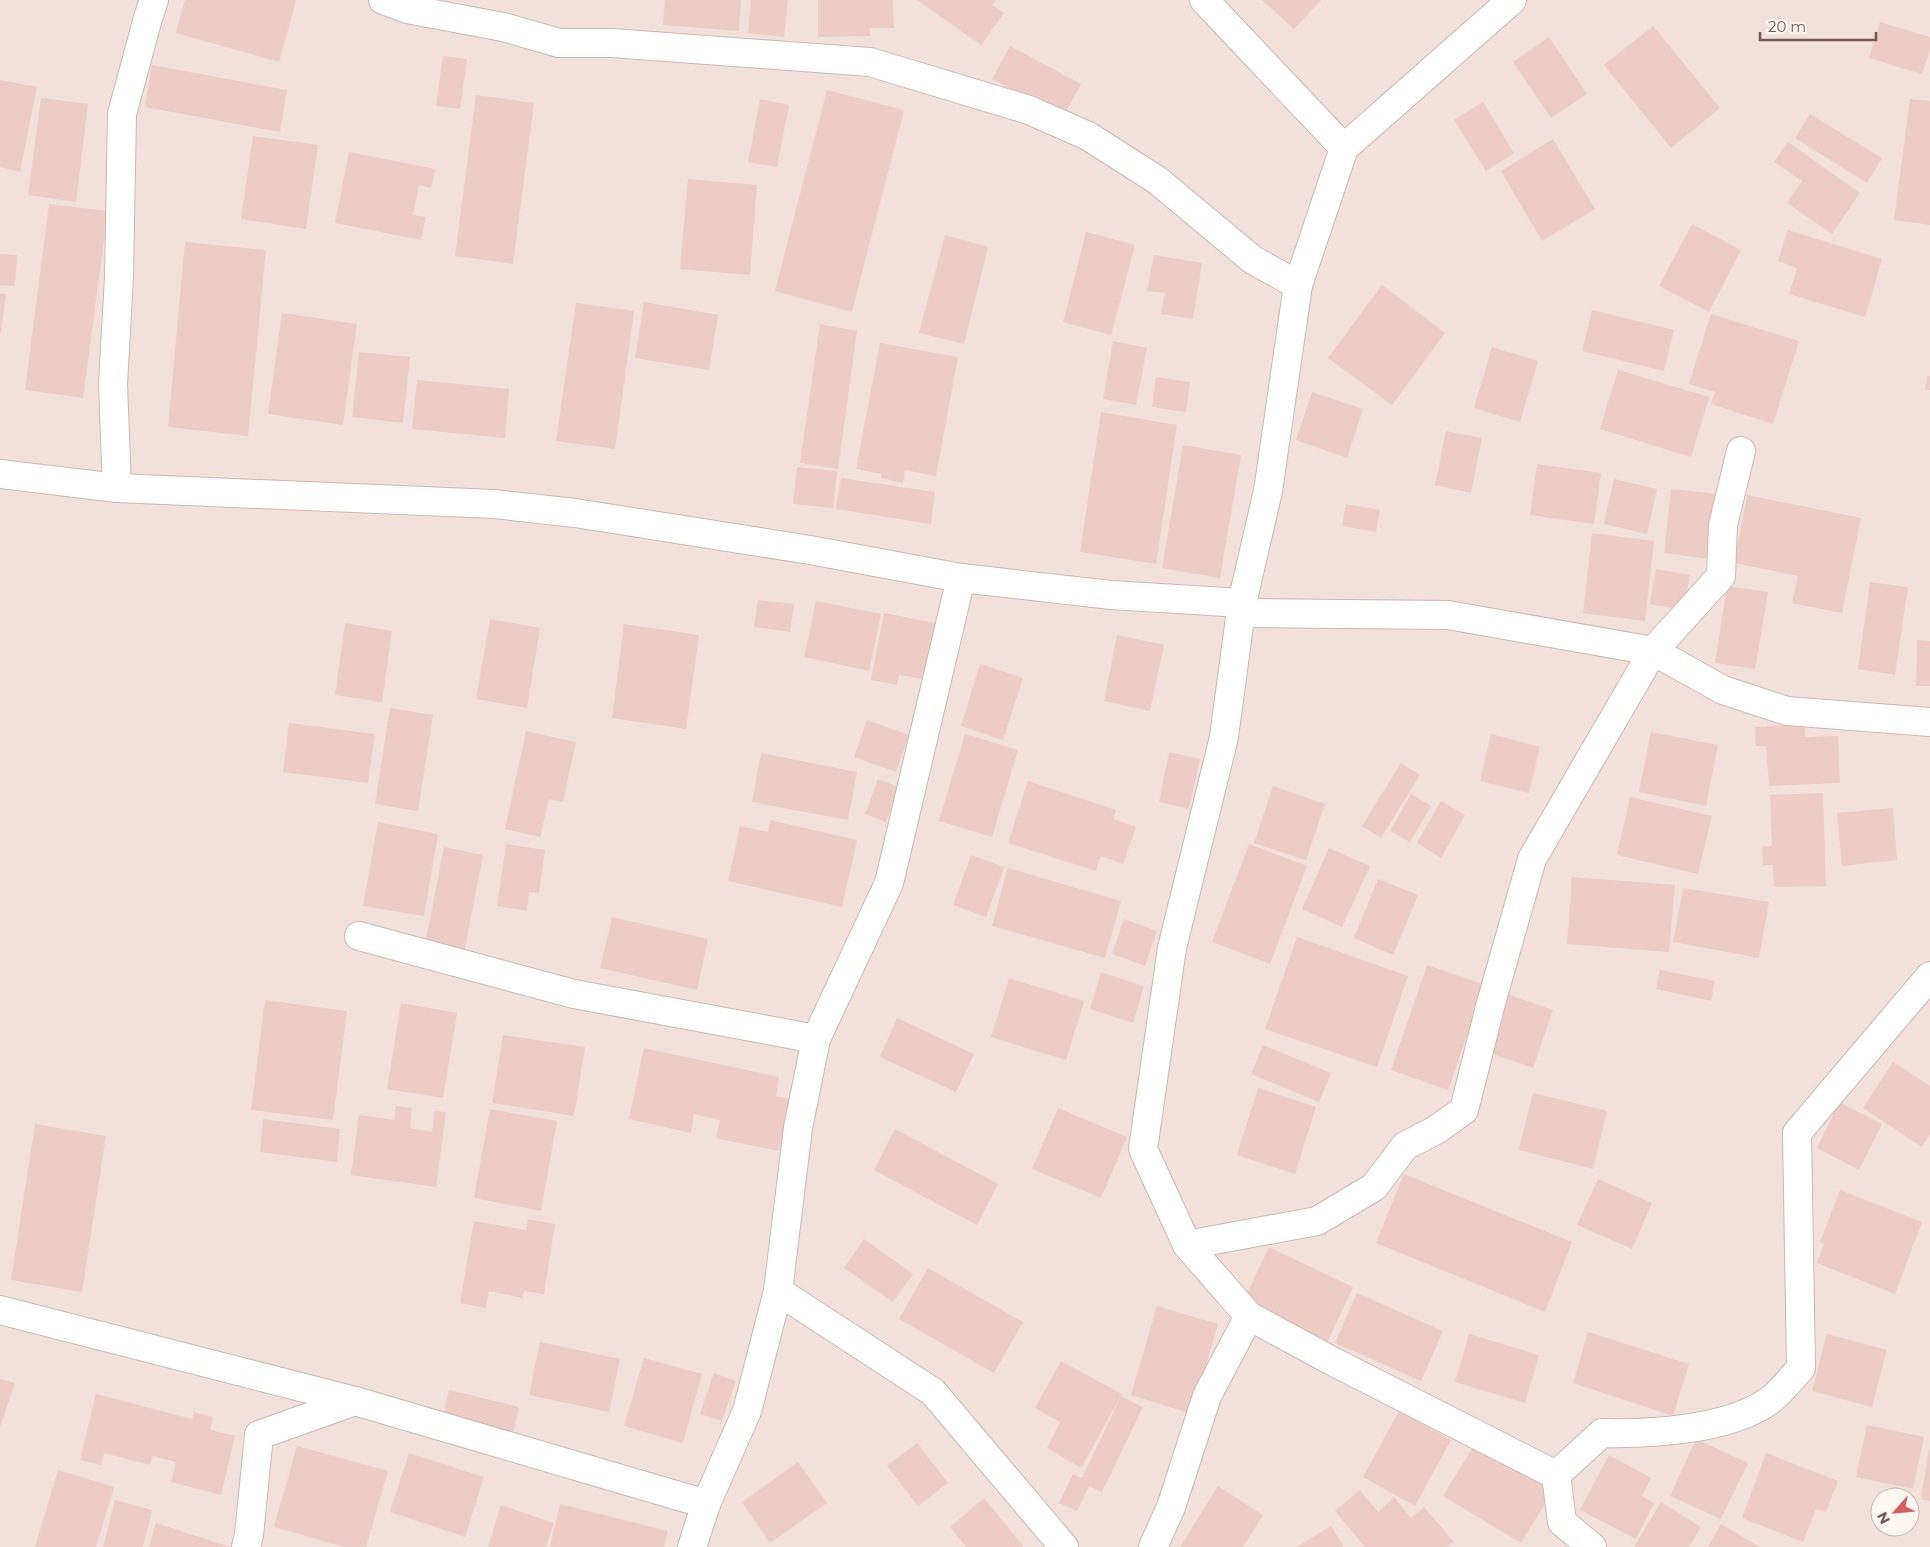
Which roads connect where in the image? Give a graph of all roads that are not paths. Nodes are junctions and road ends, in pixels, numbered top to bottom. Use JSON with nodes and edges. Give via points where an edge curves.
{"nodes":[{"id":1,"x":154,"y":0,"type":"edge"},
{"id":2,"x":383,"y":0,"type":"edge"},
{"id":3,"x":1204,"y":0,"type":"edge"},
{"id":4,"x":1512,"y":0,"type":"edge"},
{"id":5,"x":1344,"y":148,"type":"junction"},
{"id":6,"x":1298,"y":285,"type":"junction"},
{"id":7,"x":1741,"y":451,"type":"dead end"},
{"id":8,"x":0,"y":474,"type":"edge"},
{"id":9,"x":117,"y":488,"type":"junction"},
{"id":10,"x":961,"y":578,"type":"junction"},
{"id":11,"x":1242,"y":608,"type":"junction"},
{"id":12,"x":1653,"y":651,"type":"junction"},
{"id":13,"x":1930,"y":722,"type":"edge"},
{"id":14,"x":359,"y":936,"type":"dead end"},
{"id":15,"x":1930,"y":976,"type":"edge"},
{"id":16,"x":816,"y":1039,"type":"junction"},
{"id":17,"x":1186,"y":1245,"type":"junction"},
{"id":18,"x":778,"y":1291,"type":"junction"},
{"id":19,"x":0,"y":1310,"type":"edge"},
{"id":20,"x":1249,"y":1316,"type":"junction"},
{"id":21,"x":355,"y":1401,"type":"junction"},
{"id":22,"x":1556,"y":1475,"type":"junction"},
{"id":23,"x":706,"y":1504,"type":"junction"},
{"id":24,"x":246,"y":1547,"type":"edge"},
{"id":25,"x":692,"y":1547,"type":"edge"},
{"id":26,"x":1064,"y":1547,"type":"edge"},
{"id":27,"x":1153,"y":1547,"type":"edge"},
{"id":28,"x":1592,"y":1547,"type":"edge"}],
"edges":[{"from":1,"to":9,"type":"street","via":[[122,114],[113,384]]},
{"from":2,"to":6,"type":"street","via":[[407,9],[503,28],[559,44],[612,43],[870,62],[1029,110],[1088,136],[1157,180],[1254,260]]},
{"from":3,"to":5,"type":"street"},
{"from":4,"to":5,"type":"street"},
{"from":5,"to":6,"type":"street"},
{"from":6,"to":11,"type":"street","via":[[1268,491]]},
{"from":7,"to":12,"type":"street","via":[[1723,525],[1721,576]]},
{"from":8,"to":9,"type":"street"},
{"from":9,"to":10,"type":"street","via":[[494,504],[575,513]]},
{"from":10,"to":11,"type":"street"},
{"from":10,"to":16,"type":"street","via":[[889,883]]},
{"from":11,"to":12,"type":"street","via":[[1448,615]]},
{"from":11,"to":17,"type":"street","via":[[1224,738],[1172,948],[1143,1149]]},
{"from":12,"to":13,"type":"street","via":[[1723,690],[1787,711]]},
{"from":12,"to":17,"type":"street","via":[[1532,859],[1464,1110],[1405,1146],[1374,1187],[1318,1220]]},
{"from":14,"to":16,"type":"street","via":[[574,994]]},
{"from":15,"to":22,"type":"street","via":[[1797,1133],[1801,1368],[1769,1400],[1739,1417],[1667,1431],[1602,1433]]},
{"from":16,"to":18,"type":"street","via":[[798,1128]]},
{"from":17,"to":20,"type":"street"},
{"from":18,"to":23,"type":"street","via":[[747,1411]]},
{"from":18,"to":26,"type":"street","via":[[933,1392]]},
{"from":19,"to":21,"type":"street"},
{"from":20,"to":22,"type":"street"},
{"from":20,"to":27,"type":"street","via":[[1207,1396],[1171,1507]]},
{"from":21,"to":23,"type":"street"},
{"from":21,"to":24,"type":"street","via":[[258,1435]]},
{"from":22,"to":28,"type":"street","via":[[1562,1522]]},
{"from":23,"to":25,"type":"street"}]}
